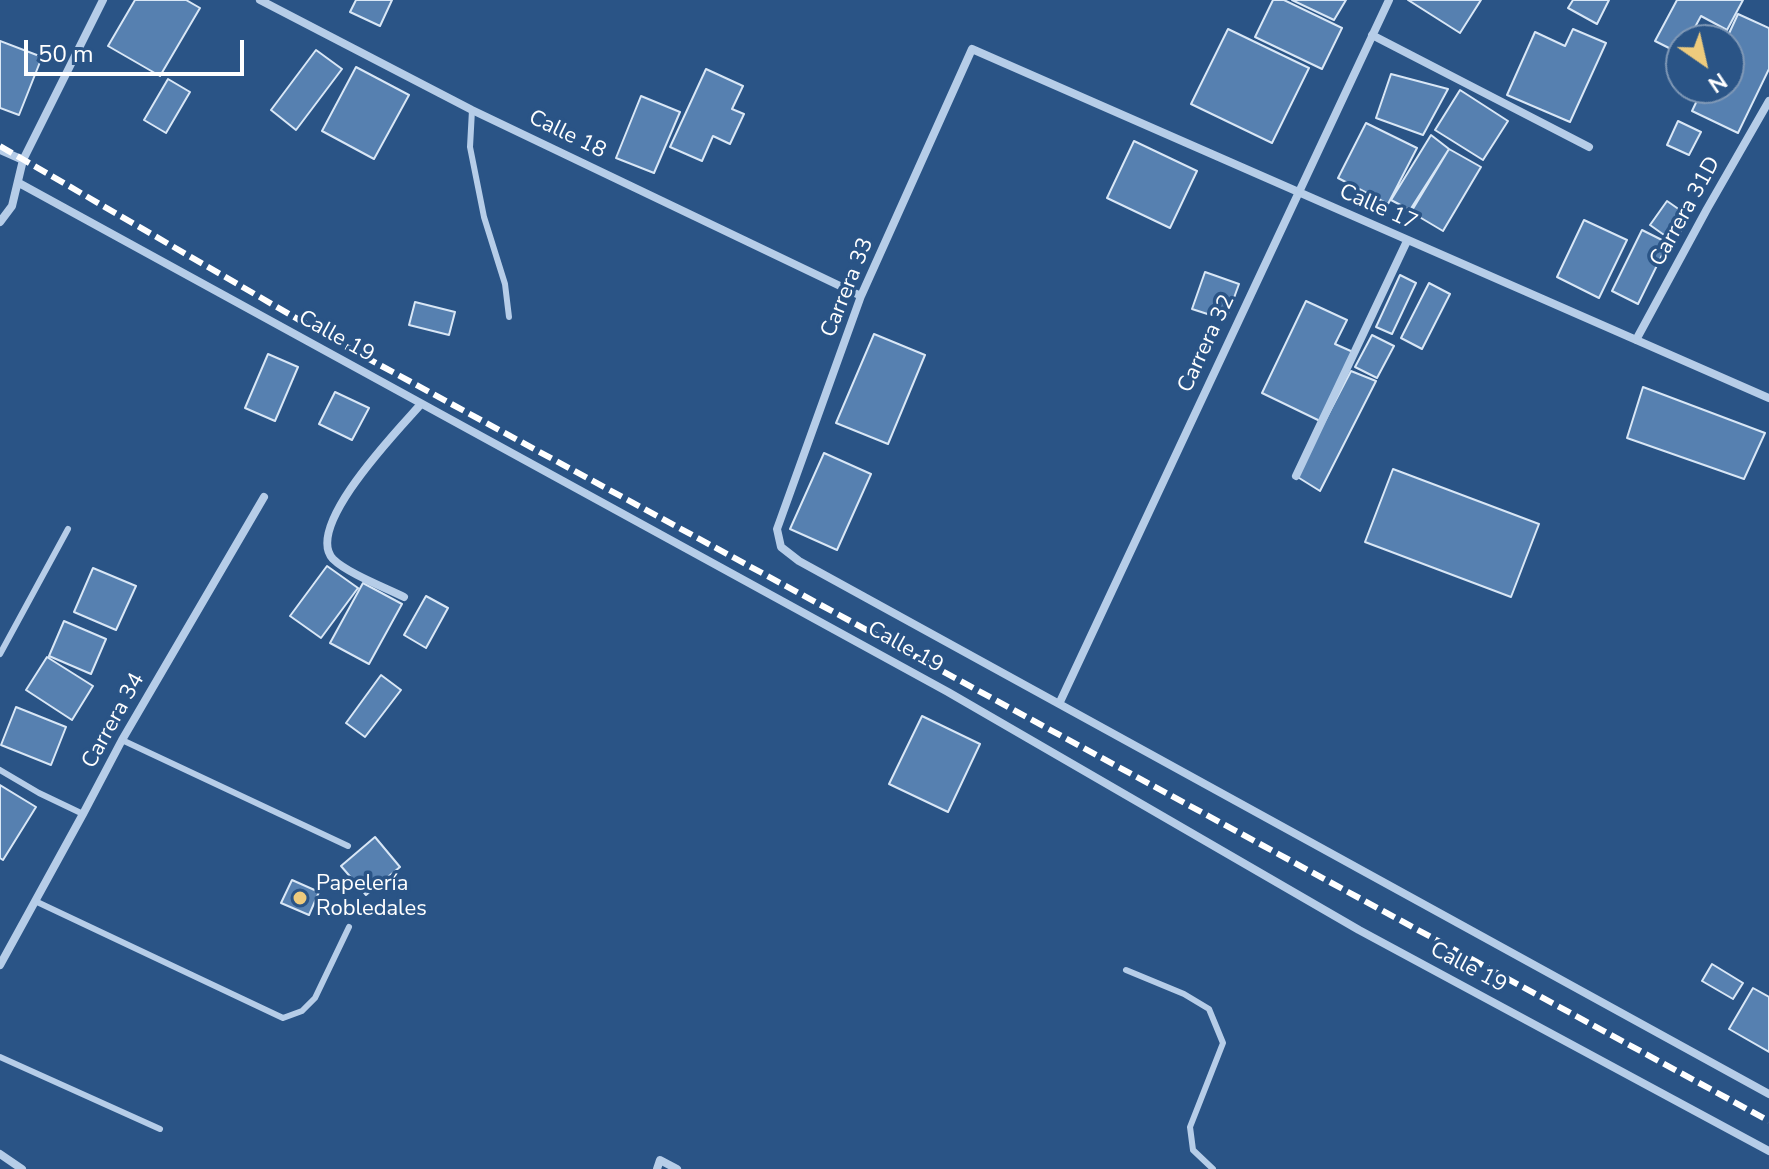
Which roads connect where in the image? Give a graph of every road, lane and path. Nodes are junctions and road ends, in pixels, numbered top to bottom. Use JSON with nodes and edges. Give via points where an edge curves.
{"nodes":[{"id":1,"x":103,"y":0,"type":"edge"},
{"id":2,"x":260,"y":0,"type":"edge"},
{"id":3,"x":1389,"y":0,"type":"edge"},
{"id":4,"x":277,"y":4,"type":"edge"},
{"id":5,"x":1372,"y":35,"type":"junction"},
{"id":6,"x":972,"y":49,"type":"joint"},
{"id":7,"x":1769,"y":101,"type":"edge"},
{"id":8,"x":472,"y":110,"type":"junction"},
{"id":9,"x":1589,"y":147,"type":"dead end"},
{"id":10,"x":0,"y":150,"type":"edge"},
{"id":11,"x":23,"y":160,"type":"junction"},
{"id":12,"x":19,"y":183,"type":"junction"},
{"id":13,"x":1297,"y":193,"type":"junction"},
{"id":14,"x":0,"y":222,"type":"edge"},
{"id":15,"x":1407,"y":241,"type":"junction"},
{"id":16,"x":861,"y":296,"type":"junction"},
{"id":17,"x":509,"y":317,"type":"dead end"},
{"id":18,"x":1636,"y":340,"type":"junction"},
{"id":19,"x":1769,"y":398,"type":"edge"},
{"id":20,"x":421,"y":404,"type":"junction"},
{"id":21,"x":1296,"y":476,"type":"dead end"},
{"id":22,"x":264,"y":497,"type":"dead end"},
{"id":23,"x":68,"y":529,"type":"dead end"},
{"id":24,"x":781,"y":547,"type":"joint"},
{"id":25,"x":404,"y":597,"type":"dead end"},
{"id":26,"x":0,"y":654,"type":"edge"},
{"id":27,"x":1059,"y":704,"type":"junction"},
{"id":28,"x":122,"y":740,"type":"junction"},
{"id":29,"x":0,"y":770,"type":"edge"},
{"id":30,"x":83,"y":814,"type":"junction"},
{"id":31,"x":348,"y":846,"type":"dead end"},
{"id":32,"x":35,"y":901,"type":"junction"},
{"id":33,"x":349,"y":927,"type":"dead end"},
{"id":34,"x":0,"y":965,"type":"edge"},
{"id":35,"x":1126,"y":970,"type":"dead end"},
{"id":36,"x":0,"y":1057,"type":"edge"},
{"id":37,"x":1769,"y":1094,"type":"edge"},
{"id":38,"x":160,"y":1129,"type":"dead end"},
{"id":39,"x":1769,"y":1151,"type":"edge"},
{"id":40,"x":0,"y":1154,"type":"edge"},
{"id":41,"x":658,"y":1165,"type":"edge"},
{"id":42,"x":22,"y":1169,"type":"edge"},
{"id":43,"x":677,"y":1169,"type":"edge"},
{"id":44,"x":1213,"y":1169,"type":"edge"}],
"edges":[{"from":1,"to":11,"type":"street"},
{"from":2,"to":4,"type":"street","name":"Calle 18"},
{"from":3,"to":5,"type":"street","name":"Carrera 32"},
{"from":4,"to":8,"type":"street","name":"Calle 18"},
{"from":5,"to":9,"type":"street"},
{"from":5,"to":13,"type":"street","name":"Carrera 32"},
{"from":6,"to":13,"type":"street","name":"Calle 17"},
{"from":6,"to":16,"type":"street","name":"Carrera 33"},
{"from":7,"to":18,"type":"street","name":"Carrera 31D"},
{"from":8,"to":16,"type":"street","name":"Calle 18"},
{"from":8,"to":17,"type":"lane","via":[[470,147]]},
{"from":10,"to":11,"type":"street"},
{"from":11,"to":12,"type":"street"},
{"from":12,"to":14,"type":"street"},
{"from":12,"to":20,"type":"street","name":"Calle 19"},
{"from":13,"to":15,"type":"street","name":"Calle 17"},
{"from":13,"to":27,"type":"street","name":"Carrera 32"},
{"from":15,"to":18,"type":"street","name":"Calle 17"},
{"from":15,"to":21,"type":"street"},
{"from":16,"to":24,"type":"street","name":"Carrera 33","via":[[777,529]]},
{"from":18,"to":19,"type":"street","name":"Calle 17"},
{"from":20,"to":25,"type":"street","via":[[361,474],[328,531],[331,557]]},
{"from":20,"to":39,"type":"street","name":"Calle 19","via":[[948,692],[1359,930]]},
{"from":22,"to":28,"type":"street","name":"Carrera 34"},
{"from":23,"to":26,"type":"lane"},
{"from":24,"to":27,"type":"street","name":"Calle 19"},
{"from":27,"to":37,"type":"street","name":"Calle 19"},
{"from":28,"to":30,"type":"street","name":"Carrera 34"},
{"from":28,"to":31,"type":"lane"},
{"from":29,"to":30,"type":"lane"},
{"from":30,"to":32,"type":"street","name":"Carrera 34"},
{"from":32,"to":33,"type":"lane","via":[[283,1018],[302,1011],[315,998]]},
{"from":32,"to":34,"type":"street","name":"Carrera 34"},
{"from":35,"to":44,"type":"lane","via":[[1209,1009],[1223,1043],[1190,1127],[1193,1150]]},
{"from":36,"to":38,"type":"lane"},
{"from":40,"to":42,"type":"street"},
{"from":41,"to":43,"type":"street"}]}
